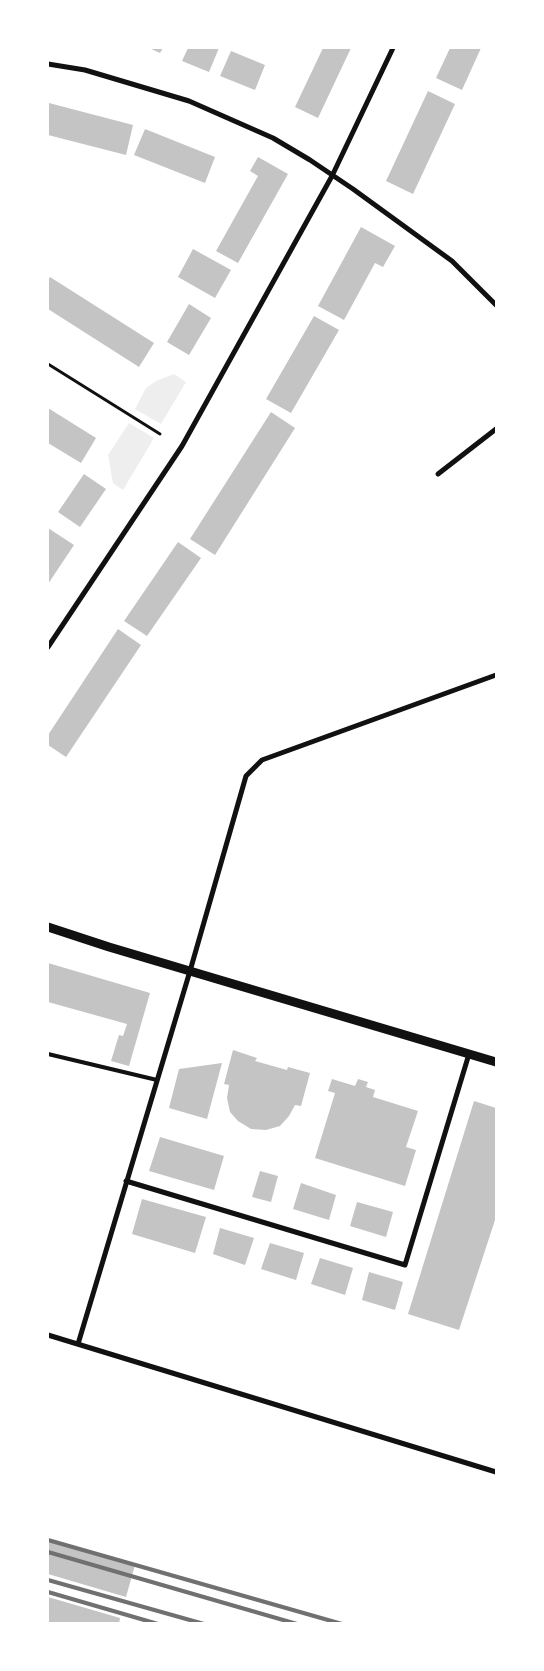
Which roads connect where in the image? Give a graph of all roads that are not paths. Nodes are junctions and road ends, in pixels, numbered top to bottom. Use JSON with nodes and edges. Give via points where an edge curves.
{"nodes":[{"id":1,"x":393,"y":48,"type":"edge"},
{"id":2,"x":48,"y":64,"type":"edge"},
{"id":3,"x":332,"y":176,"type":"junction"},
{"id":4,"x":496,"y":305,"type":"edge"},
{"id":5,"x":496,"y":429,"type":"edge"},
{"id":6,"x":438,"y":474,"type":"dead end"},
{"id":7,"x":48,"y":647,"type":"edge"},
{"id":8,"x":496,"y":675,"type":"edge"},
{"id":9,"x":48,"y":927,"type":"edge"},
{"id":10,"x":190,"y":971,"type":"junction"},
{"id":11,"x":48,"y":1054,"type":"edge"},
{"id":12,"x":469,"y":1054,"type":"junction"},
{"id":13,"x":496,"y":1062,"type":"edge"},
{"id":14,"x":157,"y":1080,"type":"junction"},
{"id":15,"x":126,"y":1181,"type":"junction"},
{"id":16,"x":48,"y":1335,"type":"edge"},
{"id":17,"x":78,"y":1344,"type":"junction"},
{"id":18,"x":496,"y":1472,"type":"edge"}],
"edges":[{"from":1,"to":3,"type":"street"},
{"from":2,"to":3,"type":"street","via":[[85,70],[189,101],[273,138]]},
{"from":3,"to":4,"type":"street","via":[[452,262]]},
{"from":3,"to":7,"type":"street","via":[[182,446]]},
{"from":5,"to":6,"type":"street"},
{"from":8,"to":10,"type":"street","via":[[262,760],[246,776]]},
{"from":9,"to":10,"type":"street"},
{"from":10,"to":12,"type":"street"},
{"from":10,"to":14,"type":"street"},
{"from":11,"to":14,"type":"lane"},
{"from":12,"to":13,"type":"street"},
{"from":12,"to":15,"type":"street","via":[[405,1265]]},
{"from":14,"to":15,"type":"street"},
{"from":15,"to":17,"type":"street"},
{"from":16,"to":17,"type":"street"},
{"from":17,"to":18,"type":"street"}]}
